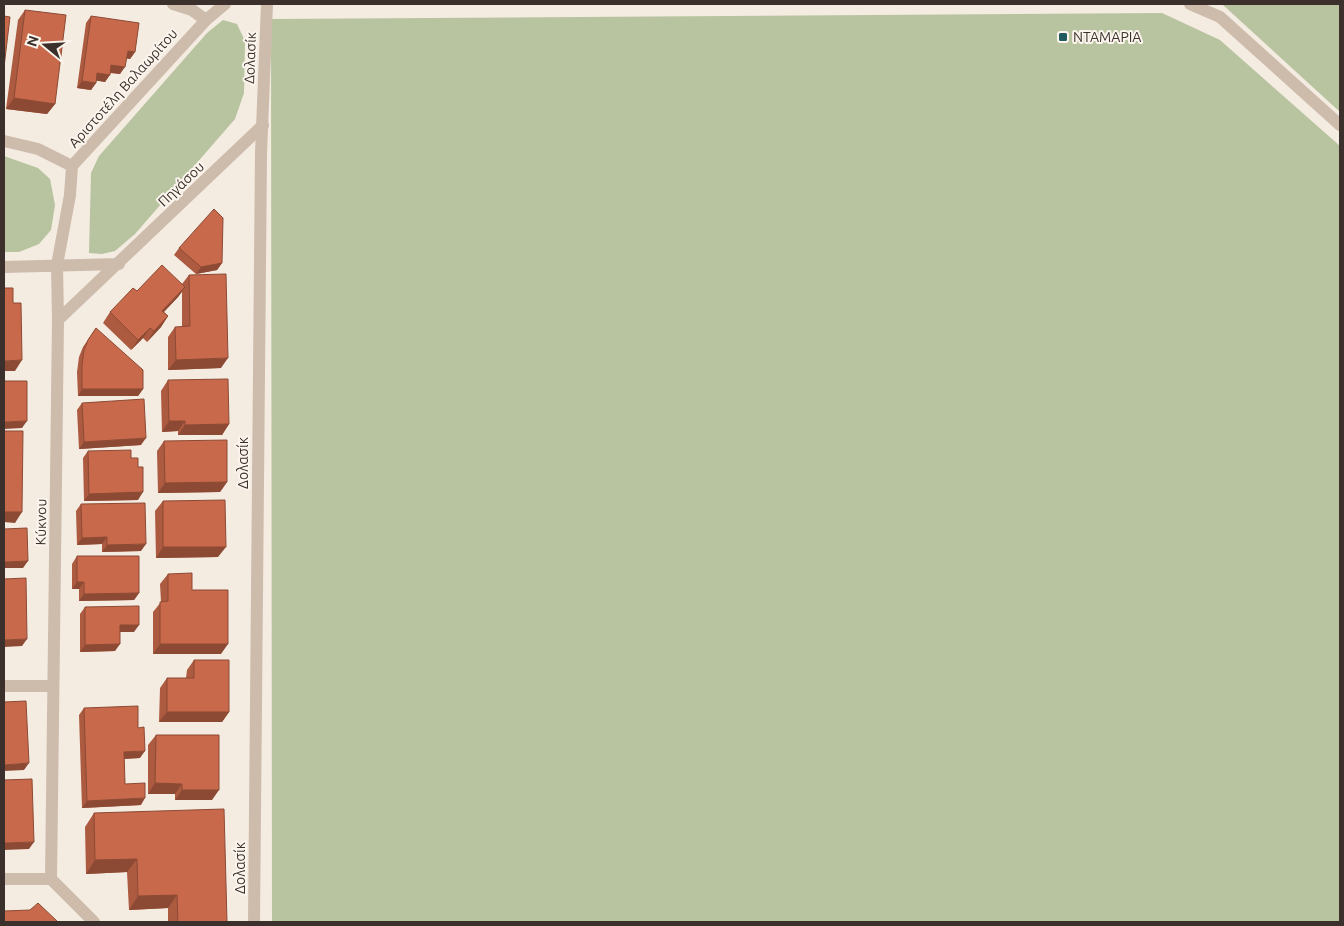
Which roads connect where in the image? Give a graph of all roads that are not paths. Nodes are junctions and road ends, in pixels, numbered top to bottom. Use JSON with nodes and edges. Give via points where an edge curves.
{"nodes":[{"id":1,"x":173,"y":4,"type":"edge"},
{"id":2,"x":225,"y":4,"type":"edge"},
{"id":3,"x":267,"y":4,"type":"edge"},
{"id":4,"x":1190,"y":4,"type":"edge"},
{"id":5,"x":206,"y":20,"type":"junction"},
{"id":6,"x":1340,"y":125,"type":"edge"},
{"id":7,"x":263,"y":126,"type":"junction"},
{"id":8,"x":4,"y":141,"type":"edge"},
{"id":9,"x":72,"y":166,"type":"junction"},
{"id":10,"x":119,"y":264,"type":"junction"},
{"id":11,"x":57,"y":265,"type":"junction"},
{"id":12,"x":4,"y":267,"type":"edge"},
{"id":13,"x":58,"y":320,"type":"junction"},
{"id":14,"x":4,"y":686,"type":"edge"},
{"id":15,"x":53,"y":686,"type":"junction"},
{"id":16,"x":4,"y":879,"type":"edge"},
{"id":17,"x":51,"y":879,"type":"junction"},
{"id":18,"x":94,"y":922,"type":"edge"},
{"id":19,"x":254,"y":922,"type":"edge"}],
"edges":[{"from":1,"to":5,"type":"street","via":[[192,10]]},
{"from":2,"to":5,"type":"street","name":"Αριστοτέλη Βαλαωρίτου"},
{"from":3,"to":7,"type":"street","name":"Δολασίκ"},
{"from":4,"to":6,"type":"street","via":[[1220,17]]},
{"from":5,"to":9,"type":"street","name":"Αριστοτέλη Βαλαωρίτου"},
{"from":7,"to":10,"type":"street","name":"Πηγάσου"},
{"from":7,"to":19,"type":"street","name":"Δολασίκ"},
{"from":8,"to":9,"type":"street","name":"Αριστοτέλη Βαλαωρίτου","via":[[38,149]]},
{"from":9,"to":11,"type":"street","name":"Κύκνου"},
{"from":10,"to":11,"type":"street"},
{"from":10,"to":13,"type":"street","name":"Πηγάσου"},
{"from":11,"to":12,"type":"street"},
{"from":11,"to":13,"type":"street","name":"Κύκνου"},
{"from":13,"to":15,"type":"street","name":"Κύκνου"},
{"from":14,"to":15,"type":"street"},
{"from":15,"to":17,"type":"street","name":"Κύκνου"},
{"from":16,"to":17,"type":"street"},
{"from":17,"to":18,"type":"street"}]}
